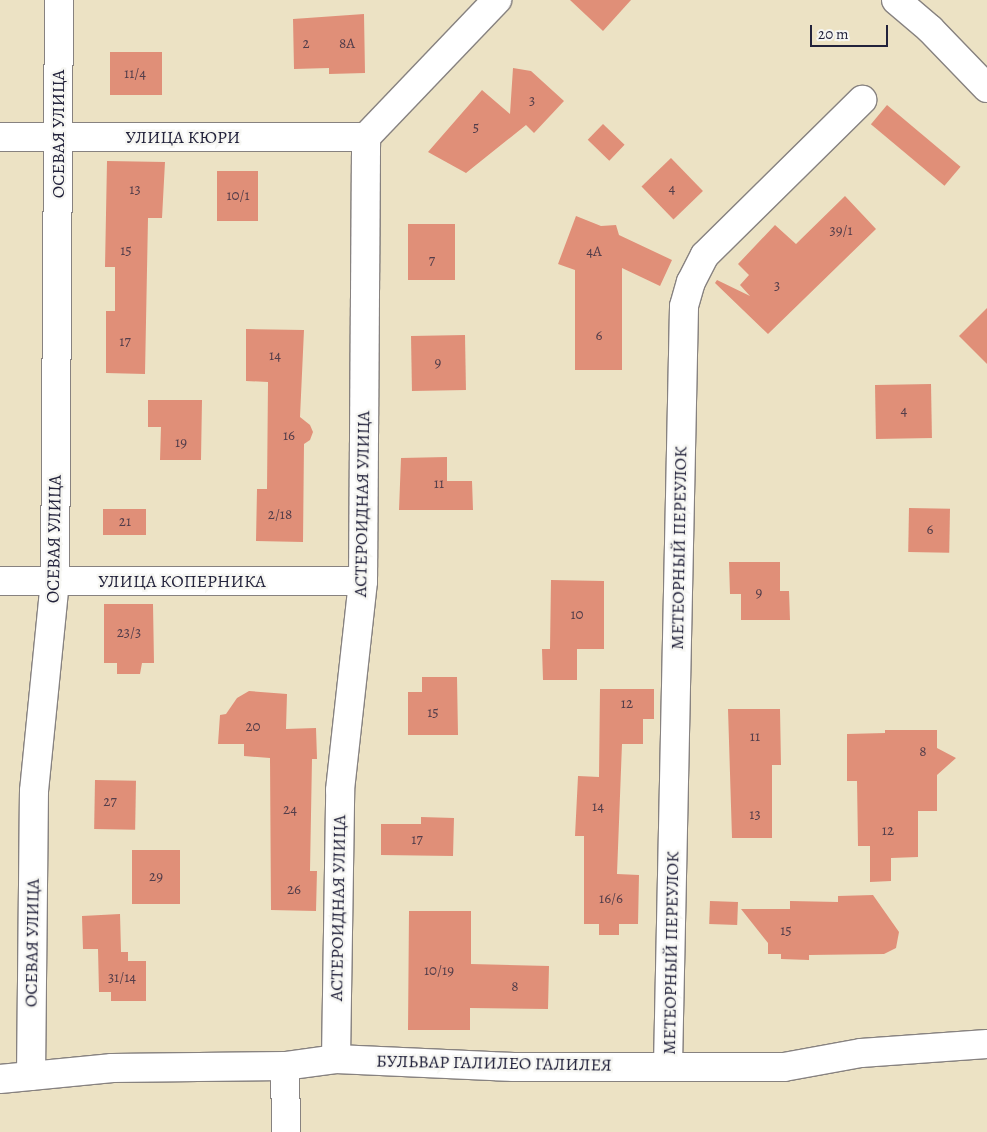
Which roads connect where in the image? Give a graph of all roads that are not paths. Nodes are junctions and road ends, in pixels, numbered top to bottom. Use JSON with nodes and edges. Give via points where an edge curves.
{"nodes":[{"id":1,"x":59,"y":0,"type":"edge"},
{"id":2,"x":497,"y":0,"type":"edge"},
{"id":3,"x":896,"y":0,"type":"edge"},
{"id":4,"x":987,"y":88,"type":"edge"},
{"id":5,"x":862,"y":100,"type":"dead end"},
{"id":6,"x":0,"y":137,"type":"edge"},
{"id":7,"x":58,"y":137,"type":"junction"},
{"id":8,"x":366,"y":137,"type":"junction"},
{"id":9,"x":0,"y":581,"type":"edge"},
{"id":10,"x":363,"y":581,"type":"junction"},
{"id":11,"x":55,"y":582,"type":"junction"},
{"id":12,"x":987,"y":1044,"type":"edge"},
{"id":13,"x":336,"y":1059,"type":"junction"},
{"id":14,"x":668,"y":1065,"type":"junction"},
{"id":15,"x":285,"y":1066,"type":"junction"},
{"id":16,"x":31,"y":1076,"type":"junction"},
{"id":17,"x":0,"y":1079,"type":"edge"},
{"id":18,"x":286,"y":1132,"type":"edge"}],
"edges":[{"from":1,"to":7,"type":"street","name":"ОСЕВАЯ УЛИЦА"},
{"from":2,"to":8,"type":"street"},
{"from":3,"to":4,"type":"street","via":[[930,28]]},
{"from":5,"to":14,"type":"street","name":"МЕТЕОРНЫЙ ПЕРЕУЛОК","via":[[705,255],[691,282],[684,306]]},
{"from":6,"to":7,"type":"street","name":"УЛИЦА КЮРИ"},
{"from":7,"to":8,"type":"street","name":"УЛИЦА КЮРИ"},
{"from":7,"to":11,"type":"street","name":"ОСЕВАЯ УЛИЦА"},
{"from":8,"to":10,"type":"street","name":"АСТЕРОИДНАЯ УЛИЦА"},
{"from":9,"to":11,"type":"street","name":"УЛИЦА КОПЕРНИКА"},
{"from":10,"to":11,"type":"street","name":"УЛИЦА КОПЕРНИКА"},
{"from":10,"to":13,"type":"street","name":"АСТЕРОИДНАЯ УЛИЦА","via":[[340,790]]},
{"from":11,"to":16,"type":"street","name":"ОСЕВАЯ УЛИЦА","via":[[34,791]]},
{"from":12,"to":14,"type":"street","name":"БУЛЬВАР ГАЛИЛЕО ГАЛИЛЕЯ","via":[[861,1053],[784,1067]]},
{"from":13,"to":14,"type":"street","name":"БУЛЬВАР ГАЛИЛЕО ГАЛИЛЕЯ","via":[[514,1067]]},
{"from":13,"to":15,"type":"street","name":"БУЛЬВАР ГАЛИЛЕО ГАЛИЛЕЯ"},
{"from":15,"to":16,"type":"street","name":"БУЛЬВАР ГАЛИЛЕО ГАЛИЛЕЯ","via":[[112,1068]]},
{"from":15,"to":18,"type":"street"},
{"from":16,"to":17,"type":"street","name":"БУЛЬВАР ГАЛИЛЕО ГАЛИЛЕЯ"}]}
